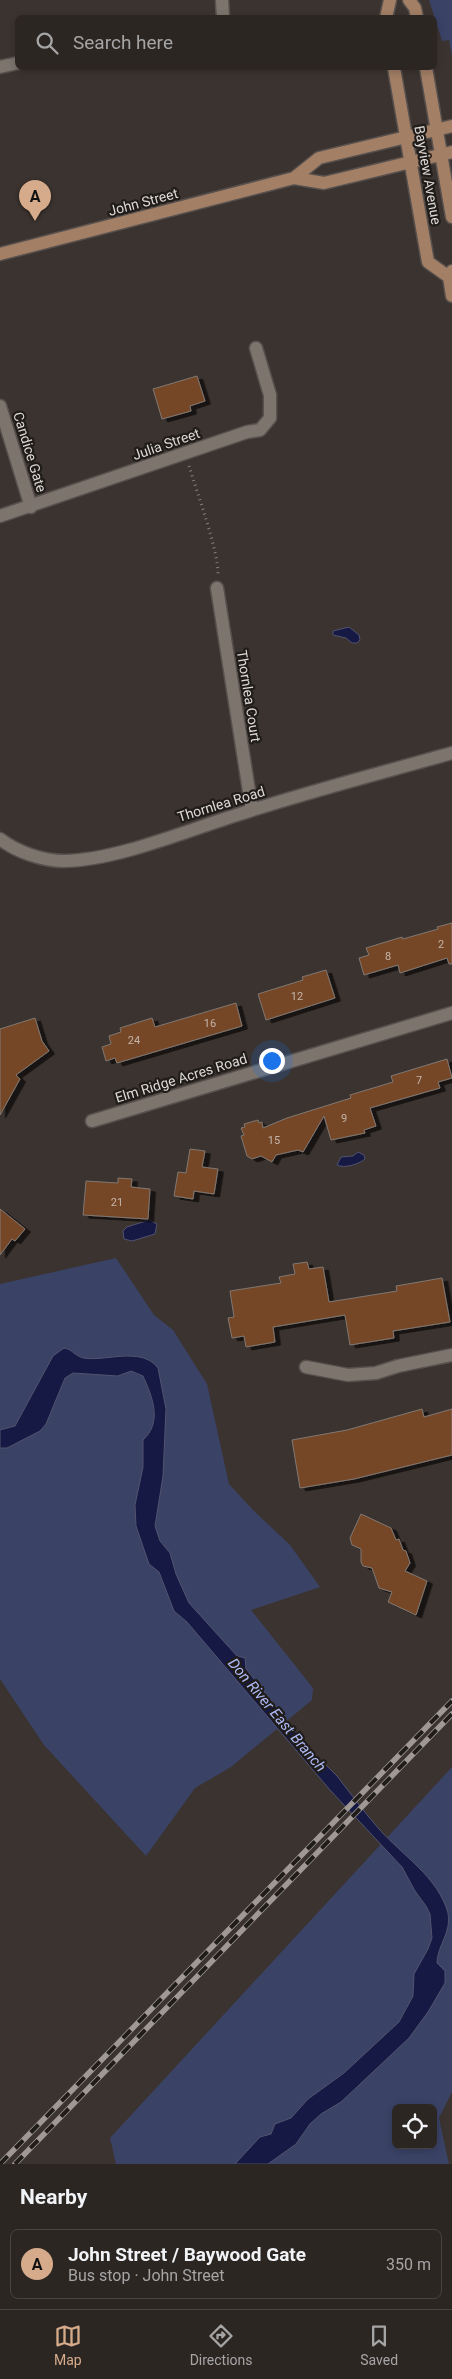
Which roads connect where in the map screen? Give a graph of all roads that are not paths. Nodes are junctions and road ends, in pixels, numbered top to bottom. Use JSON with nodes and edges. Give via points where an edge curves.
{"nodes":[{"id":1,"x":222,"y":0,"type":"edge"},
{"id":2,"x":390,"y":0,"type":"edge"},
{"id":3,"x":409,"y":0,"type":"edge"},
{"id":4,"x":223,"y":15,"type":"edge"},
{"id":5,"x":387,"y":15,"type":"edge"},
{"id":6,"x":417,"y":15,"type":"edge"},
{"id":7,"x":15,"y":64,"type":"edge"},
{"id":8,"x":0,"y":67,"type":"edge"},
{"id":9,"x":394,"y":70,"type":"edge"},
{"id":10,"x":426,"y":70,"type":"edge"},
{"id":11,"x":452,"y":126,"type":"edge"},
{"id":12,"x":437,"y":129,"type":"junction"},
{"id":13,"x":406,"y":137,"type":"junction"},
{"id":14,"x":447,"y":154,"type":"edge"},
{"id":15,"x":411,"y":162,"type":"junction"},
{"id":16,"x":294,"y":178,"type":"junction"},
{"id":17,"x":452,"y":217,"type":"edge"},
{"id":18,"x":0,"y":254,"type":"edge"},
{"id":19,"x":450,"y":274,"type":"edge"},
{"id":20,"x":452,"y":296,"type":"edge"},
{"id":21,"x":256,"y":348,"type":"dead end"},
{"id":22,"x":0,"y":406,"type":"edge"},
{"id":23,"x":31,"y":507,"type":"junction"},
{"id":24,"x":0,"y":516,"type":"edge"},
{"id":25,"x":217,"y":588,"type":"road end"},
{"id":26,"x":452,"y":753,"type":"edge"},
{"id":27,"x":252,"y":810,"type":"junction"},
{"id":28,"x":0,"y":839,"type":"edge"},
{"id":29,"x":452,"y":1013,"type":"edge"},
{"id":30,"x":92,"y":1121,"type":"dead end"},
{"id":31,"x":452,"y":1355,"type":"edge"},
{"id":32,"x":306,"y":1367,"type":"dead end"}],
"edges":[{"from":1,"to":4,"type":"street"},
{"from":2,"to":5,"type":"main road"},
{"from":3,"to":6,"type":"main road","via":[[416,8]]},
{"from":7,"to":8,"type":"street"},
{"from":9,"to":13,"type":"main road","name":"Bayview Avenue"},
{"from":10,"to":12,"type":"main road","name":"Bayview Avenue"},
{"from":11,"to":12,"type":"main road","name":"John Street"},
{"from":12,"to":13,"type":"main road","name":"John Street"},
{"from":12,"to":14,"type":"main road","name":"Bayview Avenue"},
{"from":13,"to":15,"type":"main road","name":"Bayview Avenue"},
{"from":13,"to":16,"type":"main road","name":"John Street","via":[[319,158]]},
{"from":14,"to":15,"type":"main road","name":"John Street"},
{"from":14,"to":17,"type":"main road","name":"Bayview Avenue"},
{"from":15,"to":16,"type":"main road","name":"John Street","via":[[324,183]]},
{"from":15,"to":19,"type":"main road","name":"Bayview Avenue","via":[[428,262]]},
{"from":16,"to":18,"type":"main road","name":"John Street"},
{"from":19,"to":20,"type":"main road","name":"Bayview Avenue"},
{"from":21,"to":23,"type":"street","name":"Julia Street","via":[[270,396],[270,418],[260,430]]},
{"from":22,"to":23,"type":"street","name":"Candice Gate"},
{"from":23,"to":24,"type":"street","name":"Julia Street"},
{"from":25,"to":27,"type":"street","name":"Thornlea Court"},
{"from":26,"to":27,"type":"street","name":"Thornlea Road"},
{"from":27,"to":28,"type":"street","name":"Thornlea Road","via":[[112,854],[63,861],[33,855]]},
{"from":29,"to":30,"type":"street","name":"Elm Ridge Acres Road"},
{"from":31,"to":32,"type":"street","via":[[376,1373],[348,1375]]}]}
